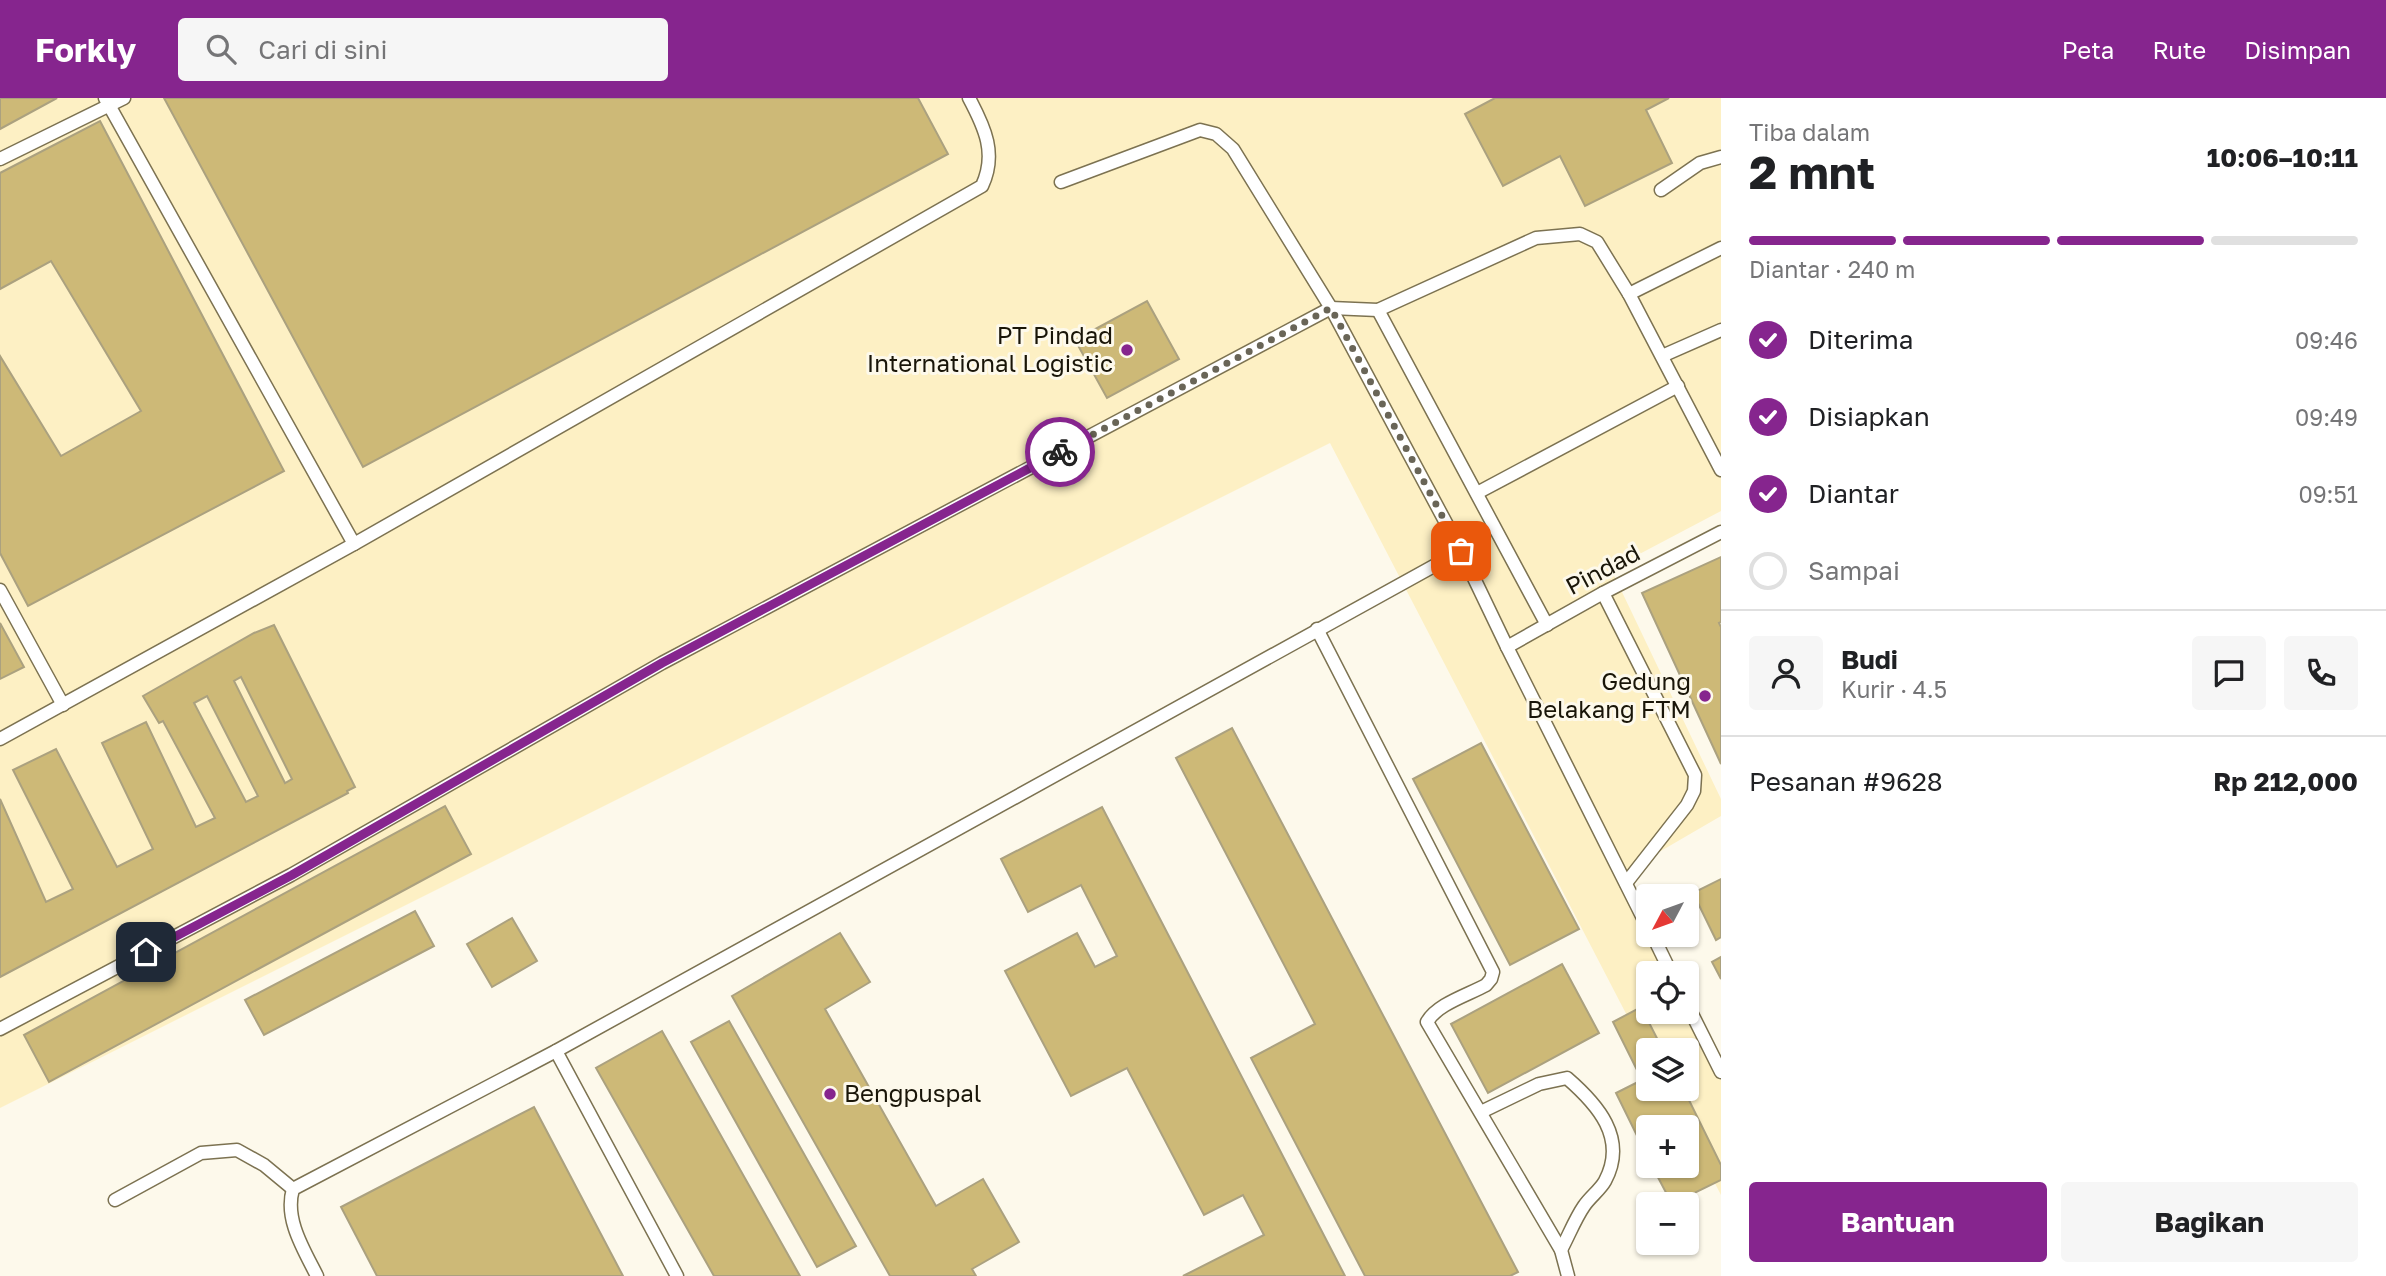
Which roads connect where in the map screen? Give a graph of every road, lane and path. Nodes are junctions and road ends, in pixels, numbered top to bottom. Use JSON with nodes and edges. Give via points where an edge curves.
{"nodes":[{"id":1,"x":124,"y":98,"type":"edge"},
{"id":2,"x":969,"y":98,"type":"edge"},
{"id":3,"x":107,"y":102,"type":"edge"},
{"id":4,"x":1721,"y":157,"type":"edge"},
{"id":5,"x":0,"y":159,"type":"edge"},
{"id":6,"x":1061,"y":182,"type":"dead end"},
{"id":7,"x":1661,"y":190,"type":"dead end"},
{"id":8,"x":1721,"y":248,"type":"edge"},
{"id":9,"x":1629,"y":294,"type":"junction"},
{"id":10,"x":1331,"y":308,"type":"junction"},
{"id":11,"x":1378,"y":310,"type":"junction"},
{"id":12,"x":1721,"y":330,"type":"edge"},
{"id":13,"x":1662,"y":356,"type":"junction"},
{"id":14,"x":1678,"y":386,"type":"junction"},
{"id":15,"x":1721,"y":470,"type":"edge"},
{"id":16,"x":1477,"y":493,"type":"junction"},
{"id":17,"x":1721,"y":532,"type":"edge"},
{"id":18,"x":354,"y":544,"type":"junction"},
{"id":19,"x":1461,"y":551,"type":"junction"},
{"id":20,"x":0,"y":590,"type":"edge"},
{"id":21,"x":1603,"y":593,"type":"junction"},
{"id":22,"x":1547,"y":625,"type":"junction"},
{"id":23,"x":1317,"y":629,"type":"junction"},
{"id":24,"x":1507,"y":647,"type":"junction"},
{"id":25,"x":63,"y":705,"type":"junction"},
{"id":26,"x":0,"y":740,"type":"edge"},
{"id":27,"x":1626,"y":883,"type":"junction"},
{"id":28,"x":1636,"y":903,"type":"edge"},
{"id":29,"x":1697,"y":1024,"type":"edge"},
{"id":30,"x":0,"y":1030,"type":"edge"},
{"id":31,"x":556,"y":1051,"type":"junction"},
{"id":32,"x":1721,"y":1072,"type":"edge"},
{"id":33,"x":1481,"y":1112,"type":"junction"},
{"id":34,"x":293,"y":1189,"type":"junction"},
{"id":35,"x":115,"y":1200,"type":"dead end"},
{"id":36,"x":1561,"y":1250,"type":"junction"},
{"id":37,"x":316,"y":1275,"type":"edge"},
{"id":38,"x":677,"y":1276,"type":"edge"},
{"id":39,"x":1567,"y":1276,"type":"edge"}],
"edges":[{"from":1,"to":3,"type":"lane"},
{"from":2,"to":18,"type":"lane","via":[[991,153],[982,186]]},
{"from":3,"to":5,"type":"lane"},
{"from":3,"to":18,"type":"lane"},
{"from":4,"to":7,"type":"lane","via":[[1700,163]]},
{"from":6,"to":10,"type":"lane","via":[[1200,130],[1216,134],[1233,149]]},
{"from":8,"to":9,"type":"lane"},
{"from":9,"to":11,"type":"lane","via":[[1597,242],[1580,234],[1536,238]]},
{"from":9,"to":13,"type":"lane"},
{"from":10,"to":11,"type":"lane"},
{"from":10,"to":19,"type":"lane"},
{"from":10,"to":30,"type":"lane","via":[[662,663],[292,875]]},
{"from":11,"to":16,"type":"lane"},
{"from":12,"to":13,"type":"lane"},
{"from":13,"to":14,"type":"lane"},
{"from":14,"to":15,"type":"lane"},
{"from":14,"to":16,"type":"lane"},
{"from":16,"to":22,"type":"lane"},
{"from":17,"to":21,"type":"lane","name":"Pindad"},
{"from":18,"to":25,"type":"lane"},
{"from":19,"to":23,"type":"lane"},
{"from":19,"to":24,"type":"lane"},
{"from":20,"to":25,"type":"lane"},
{"from":21,"to":22,"type":"lane","name":"Pindad"},
{"from":21,"to":27,"type":"lane","via":[[1695,775],[1687,805]]},
{"from":22,"to":24,"type":"lane","name":"Pindad"},
{"from":23,"to":31,"type":"lane"},
{"from":23,"to":33,"type":"lane","via":[[1493,972],[1486,985],[1440,1009],[1427,1022]]},
{"from":24,"to":27,"type":"lane"},
{"from":25,"to":26,"type":"lane"},
{"from":27,"to":28,"type":"lane"},
{"from":29,"to":32,"type":"lane"},
{"from":31,"to":34,"type":"lane"},
{"from":31,"to":38,"type":"lane"},
{"from":33,"to":36,"type":"lane"},
{"from":33,"to":36,"type":"lane","via":[[1539,1084],[1567,1077],[1593,1101],[1613,1138],[1613,1160],[1605,1182],[1584,1206]]},
{"from":34,"to":35,"type":"lane","via":[[237,1150],[201,1153]]},
{"from":34,"to":37,"type":"lane","via":[[291,1218]]},
{"from":36,"to":39,"type":"lane"}]}
